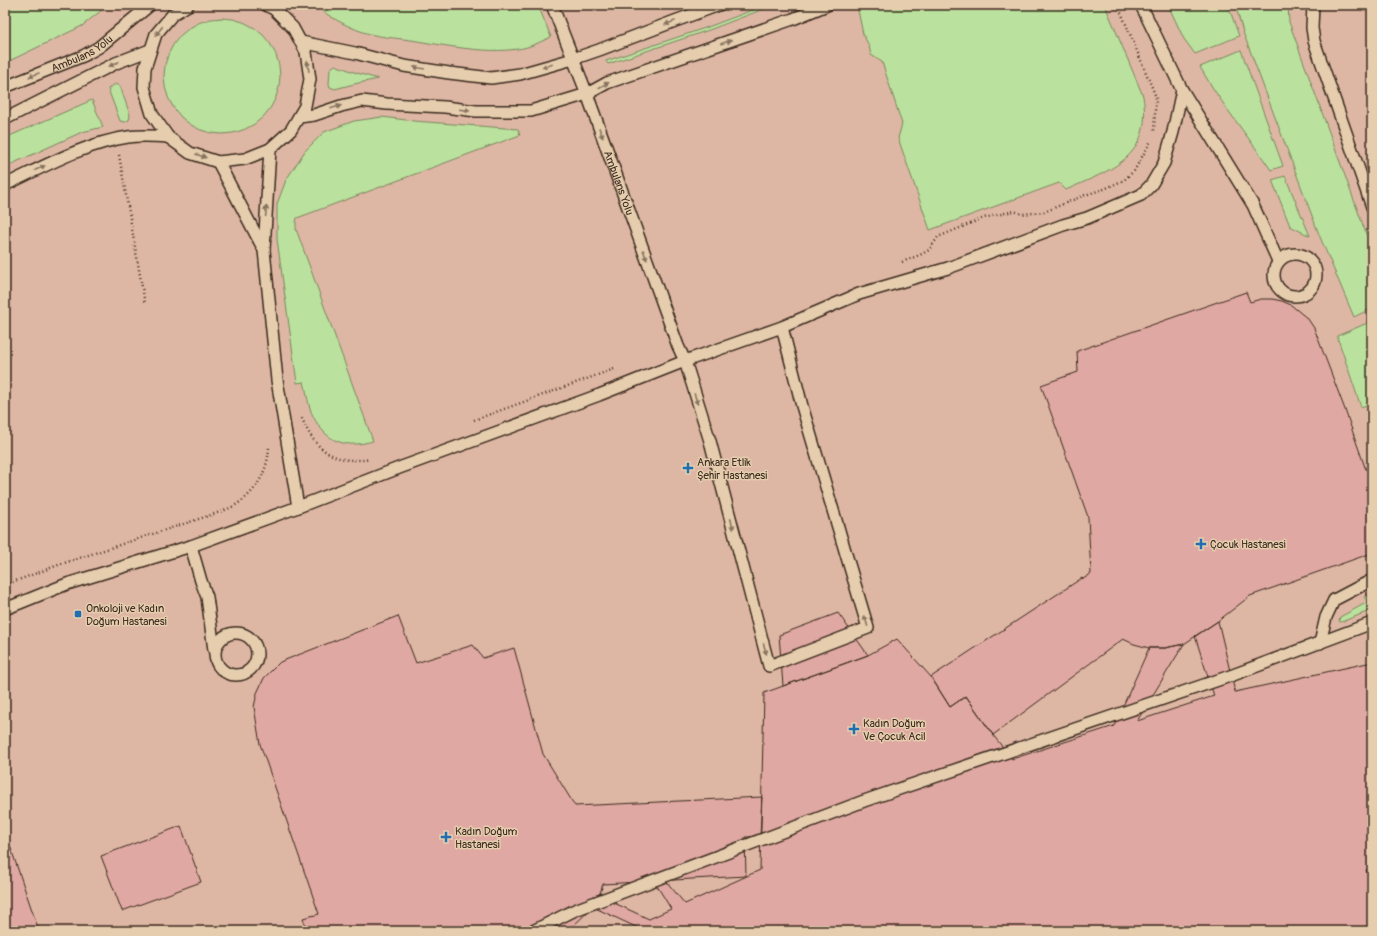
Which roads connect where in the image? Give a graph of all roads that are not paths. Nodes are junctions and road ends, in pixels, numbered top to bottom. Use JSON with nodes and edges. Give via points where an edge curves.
{"nodes":[{"id":1,"x":150,"y":5,"type":"edge"},
{"id":2,"x":188,"y":5,"type":"edge"},
{"id":3,"x":266,"y":5,"type":"edge"},
{"id":4,"x":552,"y":5,"type":"edge"},
{"id":5,"x":720,"y":5,"type":"edge"},
{"id":6,"x":827,"y":5,"type":"edge"},
{"id":7,"x":1141,"y":5,"type":"edge"},
{"id":8,"x":1313,"y":5,"type":"edge"},
{"id":9,"x":301,"y":42,"type":"junction"},
{"id":10,"x":150,"y":50,"type":"junction"},
{"id":11,"x":573,"y":59,"type":"junction"},
{"id":12,"x":5,"y":87,"type":"edge"},
{"id":13,"x":1182,"y":90,"type":"junction"},
{"id":14,"x":587,"y":94,"type":"junction"},
{"id":15,"x":299,"y":117,"type":"junction"},
{"id":16,"x":5,"y":119,"type":"edge"},
{"id":17,"x":168,"y":137,"type":"junction"},
{"id":18,"x":270,"y":149,"type":"junction"},
{"id":19,"x":218,"y":162,"type":"junction"},
{"id":20,"x":5,"y":185,"type":"edge"},
{"id":21,"x":1372,"y":207,"type":"edge"},
{"id":22,"x":264,"y":250,"type":"junction"},
{"id":23,"x":1278,"y":261,"type":"dead end"},
{"id":24,"x":782,"y":327,"type":"junction"},
{"id":25,"x":685,"y":361,"type":"junction"},
{"id":26,"x":298,"y":507,"type":"junction"},
{"id":27,"x":191,"y":546,"type":"junction"},
{"id":28,"x":1372,"y":580,"type":"edge"},
{"id":29,"x":5,"y":609,"type":"edge"},
{"id":30,"x":1372,"y":623,"type":"edge"},
{"id":31,"x":1320,"y":643,"type":"junction"},
{"id":32,"x":214,"y":650,"type":"dead end"},
{"id":33,"x":534,"y":931,"type":"edge"}],
"edges":[{"from":1,"to":12,"type":"lane","name":"Ambulans Yolu","one_way":true,"via":[[99,47],[83,56]]},
{"from":2,"to":10,"type":"lane","one_way":true,"via":[[173,14],[156,34]]},
{"from":3,"to":9,"type":"lane","via":[[274,9],[293,28]]},
{"from":4,"to":11,"type":"lane","name":"Ambulans Yolu"},
{"from":5,"to":11,"type":"lane","one_way":true},
{"from":14,"to":6,"type":"lane","one_way":true,"via":[[607,83]]},
{"from":7,"to":13,"type":"lane"},
{"from":8,"to":21,"type":"lane","via":[[1314,41]]},
{"from":11,"to":9,"type":"lane","one_way":true,"via":[[520,74],[491,78],[404,66]]},
{"from":15,"to":9,"type":"lane","one_way":true,"via":[[305,106],[310,79],[306,52]]},
{"from":10,"to":16,"type":"lane","one_way":true,"via":[[116,63]]},
{"from":10,"to":17,"type":"lane","via":[[145,68],[144,87],[152,114]]},
{"from":11,"to":14,"type":"lane","name":"Ambulans Yolu"},
{"from":13,"to":23,"type":"lane","via":[[1253,205]]},
{"from":13,"to":24,"type":"lane","via":[[1164,163],[1151,185],[1141,195],[1087,218],[948,268],[859,294]]},
{"from":15,"to":14,"type":"lane","one_way":true,"via":[[362,101],[476,111],[531,111]]},
{"from":14,"to":25,"type":"lane","name":"Ambulans Yolu","one_way":true},
{"from":15,"to":18,"type":"lane","via":[[291,130]]},
{"from":17,"to":19,"type":"lane","one_way":true,"via":[[190,153]]},
{"from":20,"to":17,"type":"lane","one_way":true,"via":[[78,151],[116,139],[138,136]]},
{"from":18,"to":19,"type":"lane","via":[[245,159]]},
{"from":22,"to":18,"type":"lane","one_way":true},
{"from":19,"to":22,"type":"lane"},
{"from":22,"to":26,"type":"lane","via":[[277,380]]},
{"from":24,"to":25,"type":"lane"},
{"from":25,"to":24,"type":"lane","name":"Ambulans Yolu","one_way":true,"via":[[710,441],[770,666],[868,628],[802,406]]},
{"from":25,"to":26,"type":"lane"},
{"from":26,"to":27,"type":"lane"},
{"from":27,"to":29,"type":"lane","via":[[67,584]]},
{"from":27,"to":32,"type":"lane","via":[[207,597]]},
{"from":28,"to":31,"type":"lane","via":[[1334,600],[1326,617]]},
{"from":30,"to":31,"type":"lane"},
{"from":31,"to":33,"type":"lane","via":[[864,801],[575,910]]}]}
